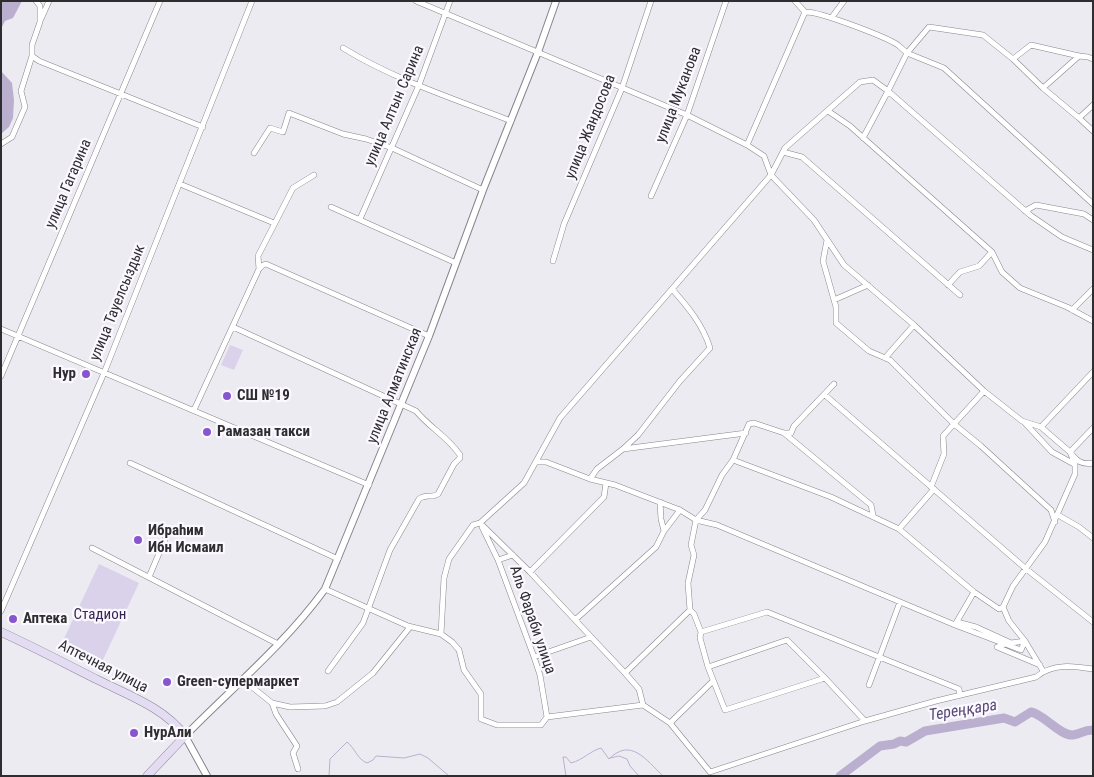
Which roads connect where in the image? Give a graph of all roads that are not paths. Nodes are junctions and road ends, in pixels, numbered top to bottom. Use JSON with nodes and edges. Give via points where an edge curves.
{"nodes":[{"id":1,"x":36,"y":1,"type":"edge"},
{"id":2,"x":49,"y":1,"type":"edge"},
{"id":3,"x":160,"y":1,"type":"edge"},
{"id":4,"x":252,"y":1,"type":"edge"},
{"id":5,"x":416,"y":1,"type":"edge"},
{"id":6,"x":450,"y":1,"type":"edge"},
{"id":7,"x":556,"y":1,"type":"edge"},
{"id":8,"x":651,"y":1,"type":"edge"},
{"id":9,"x":726,"y":1,"type":"edge"},
{"id":10,"x":795,"y":1,"type":"edge"},
{"id":11,"x":844,"y":1,"type":"edge"},
{"id":12,"x":805,"y":12,"type":"junction"},
{"id":13,"x":446,"y":15,"type":"junction"},
{"id":14,"x":832,"y":17,"type":"junction"},
{"id":15,"x":40,"y":22,"type":"junction"},
{"id":16,"x":343,"y":48,"type":"dead end"},
{"id":17,"x":538,"y":52,"type":"junction"},
{"id":18,"x":907,"y":53,"type":"junction"},
{"id":19,"x":32,"y":56,"type":"junction"},
{"id":20,"x":1078,"y":56,"type":"junction"},
{"id":21,"x":1013,"y":59,"type":"junction"},
{"id":22,"x":1093,"y":59,"type":"edge"},
{"id":23,"x":419,"y":85,"type":"junction"},
{"id":24,"x":622,"y":88,"type":"junction"},
{"id":25,"x":1044,"y":88,"type":"junction"},
{"id":26,"x":888,"y":91,"type":"junction"},
{"id":27,"x":121,"y":93,"type":"junction"},
{"id":28,"x":1093,"y":105,"type":"edge"},
{"id":29,"x":828,"y":111,"type":"junction"},
{"id":30,"x":687,"y":115,"type":"junction"},
{"id":31,"x":1079,"y":118,"type":"junction"},
{"id":32,"x":511,"y":122,"type":"junction"},
{"id":33,"x":203,"y":127,"type":"junction"},
{"id":34,"x":1093,"y":131,"type":"edge"},
{"id":35,"x":863,"y":138,"type":"junction"},
{"id":36,"x":1,"y":144,"type":"edge"},
{"id":37,"x":747,"y":145,"type":"junction"},
{"id":38,"x":392,"y":148,"type":"junction"},
{"id":39,"x":783,"y":152,"type":"junction"},
{"id":40,"x":254,"y":153,"type":"dead end"},
{"id":41,"x":314,"y":175,"type":"dead end"},
{"id":42,"x":771,"y":175,"type":"junction"},
{"id":43,"x":180,"y":184,"type":"junction"},
{"id":44,"x":484,"y":190,"type":"junction"},
{"id":45,"x":651,"y":196,"type":"dead end"},
{"id":46,"x":1093,"y":204,"type":"edge"},
{"id":47,"x":331,"y":207,"type":"dead end"},
{"id":48,"x":1025,"y":211,"type":"junction"},
{"id":49,"x":360,"y":219,"type":"junction"},
{"id":50,"x":1093,"y":220,"type":"edge"},
{"id":51,"x":274,"y":223,"type":"junction"},
{"id":52,"x":827,"y":240,"type":"junction"},
{"id":53,"x":1093,"y":250,"type":"edge"},
{"id":54,"x":992,"y":252,"type":"junction"},
{"id":55,"x":553,"y":261,"type":"dead end"},
{"id":56,"x":456,"y":263,"type":"junction"},
{"id":57,"x":259,"y":269,"type":"junction"},
{"id":58,"x":868,"y":285,"type":"junction"},
{"id":59,"x":948,"y":285,"type":"junction"},
{"id":60,"x":672,"y":289,"type":"junction"},
{"id":61,"x":1093,"y":289,"type":"edge"},
{"id":62,"x":960,"y":295,"type":"dead end"},
{"id":63,"x":834,"y":300,"type":"junction"},
{"id":64,"x":1072,"y":310,"type":"junction"},
{"id":65,"x":1093,"y":321,"type":"edge"},
{"id":66,"x":914,"y":325,"type":"junction"},
{"id":67,"x":233,"y":327,"type":"junction"},
{"id":68,"x":1,"y":329,"type":"edge"},
{"id":69,"x":18,"y":336,"type":"junction"},
{"id":70,"x":429,"y":336,"type":"junction"},
{"id":71,"x":885,"y":358,"type":"junction"},
{"id":72,"x":104,"y":372,"type":"junction"},
{"id":73,"x":1093,"y":372,"type":"edge"},
{"id":74,"x":1,"y":376,"type":"edge"},
{"id":75,"x":834,"y":384,"type":"dead end"},
{"id":76,"x":984,"y":390,"type":"junction"},
{"id":77,"x":825,"y":395,"type":"junction"},
{"id":78,"x":401,"y":405,"type":"junction"},
{"id":79,"x":194,"y":410,"type":"junction"},
{"id":80,"x":1022,"y":421,"type":"junction"},
{"id":81,"x":954,"y":424,"type":"junction"},
{"id":82,"x":1041,"y":427,"type":"junction"},
{"id":83,"x":1093,"y":428,"type":"edge"},
{"id":84,"x":746,"y":432,"type":"junction"},
{"id":85,"x":784,"y":433,"type":"junction"},
{"id":86,"x":623,"y":449,"type":"junction"},
{"id":87,"x":1070,"y":452,"type":"junction"},
{"id":88,"x":733,"y":460,"type":"junction"},
{"id":89,"x":536,"y":462,"type":"junction"},
{"id":90,"x":130,"y":463,"type":"dead end"},
{"id":91,"x":1093,"y":463,"type":"edge"},
{"id":92,"x":1075,"y":464,"type":"junction"},
{"id":93,"x":590,"y":479,"type":"junction"},
{"id":94,"x":606,"y":483,"type":"junction"},
{"id":95,"x":369,"y":485,"type":"junction"},
{"id":96,"x":933,"y":488,"type":"junction"},
{"id":97,"x":660,"y":502,"type":"junction"},
{"id":98,"x":680,"y":510,"type":"junction"},
{"id":99,"x":1058,"y":515,"type":"junction"},
{"id":100,"x":873,"y":516,"type":"junction"},
{"id":101,"x":696,"y":520,"type":"junction"},
{"id":102,"x":1055,"y":522,"type":"junction"},
{"id":103,"x":480,"y":523,"type":"junction"},
{"id":104,"x":899,"y":529,"type":"junction"},
{"id":105,"x":664,"y":531,"type":"junction"},
{"id":106,"x":166,"y":537,"type":"dead end"},
{"id":107,"x":1093,"y":538,"type":"edge"},
{"id":108,"x":92,"y":548,"type":"dead end"},
{"id":109,"x":513,"y":555,"type":"junction"},
{"id":110,"x":338,"y":558,"type":"junction"},
{"id":111,"x":498,"y":560,"type":"junction"},
{"id":112,"x":1025,"y":568,"type":"junction"},
{"id":113,"x":530,"y":572,"type":"junction"},
{"id":114,"x":149,"y":577,"type":"junction"},
{"id":115,"x":325,"y":589,"type":"junction"},
{"id":116,"x":974,"y":592,"type":"junction"},
{"id":117,"x":900,"y":602,"type":"junction"},
{"id":118,"x":1003,"y":607,"type":"junction"},
{"id":119,"x":369,"y":609,"type":"junction"},
{"id":120,"x":690,"y":610,"type":"junction"},
{"id":121,"x":1,"y":611,"type":"edge"},
{"id":122,"x":574,"y":620,"type":"junction"},
{"id":123,"x":1093,"y":622,"type":"edge"},
{"id":124,"x":956,"y":623,"type":"junction"},
{"id":125,"x":410,"y":627,"type":"junction"},
{"id":126,"x":1,"y":632,"type":"edge"},
{"id":127,"x":701,"y":632,"type":"junction"},
{"id":128,"x":441,"y":634,"type":"junction"},
{"id":129,"x":591,"y":637,"type":"junction"},
{"id":130,"x":1026,"y":641,"type":"junction"},
{"id":131,"x":1008,"y":643,"type":"junction"},
{"id":132,"x":278,"y":644,"type":"junction"},
{"id":133,"x":880,"y":656,"type":"junction"},
{"id":134,"x":534,"y":657,"type":"junction"},
{"id":135,"x":708,"y":667,"type":"junction"},
{"id":136,"x":1042,"y":668,"type":"junction"},
{"id":137,"x":1093,"y":669,"type":"edge"},
{"id":138,"x":328,"y":671,"type":"dead end"},
{"id":139,"x":625,"y":673,"type":"junction"},
{"id":140,"x":246,"y":678,"type":"junction"},
{"id":141,"x":825,"y":678,"type":"junction"},
{"id":142,"x":713,"y":681,"type":"junction"},
{"id":143,"x":869,"y":685,"type":"dead end"},
{"id":144,"x":960,"y":695,"type":"junction"},
{"id":145,"x":272,"y":703,"type":"junction"},
{"id":146,"x":643,"y":705,"type":"junction"},
{"id":147,"x":547,"y":717,"type":"junction"},
{"id":148,"x":865,"y":721,"type":"junction"},
{"id":149,"x":670,"y":723,"type":"junction"},
{"id":150,"x":185,"y":736,"type":"junction"},
{"id":151,"x":298,"y":769,"type":"dead end"},
{"id":152,"x":146,"y":776,"type":"edge"},
{"id":153,"x":206,"y":776,"type":"edge"}],
"edges":[{"from":1,"to":15,"type":"street","via":[[40,6]]},
{"from":2,"to":15,"type":"street"},
{"from":3,"to":27,"type":"street","name":"улица Гагарина"},
{"from":4,"to":33,"type":"street","name":"улица Тауелсыздык"},
{"from":5,"to":13,"type":"street"},
{"from":6,"to":13,"type":"street","name":"улица Алтын Сарина"},
{"from":7,"to":17,"type":"street","name":"улица Алматинская"},
{"from":8,"to":24,"type":"street","name":"улица Жандосова"},
{"from":9,"to":30,"type":"street","name":"улица Муканова"},
{"from":10,"to":12,"type":"street"},
{"from":11,"to":14,"type":"street"},
{"from":12,"to":14,"type":"street"},
{"from":12,"to":37,"type":"street"},
{"from":13,"to":17,"type":"street"},
{"from":13,"to":23,"type":"street","name":"улица Алтын Сарина"},
{"from":14,"to":18,"type":"street","via":[[897,44]]},
{"from":15,"to":19,"type":"street","via":[[32,45]]},
{"from":16,"to":23,"type":"street"},
{"from":17,"to":24,"type":"street"},
{"from":17,"to":32,"type":"street","name":"улица Алматинская"},
{"from":18,"to":21,"type":"street","via":[[929,26],[983,36]]},
{"from":18,"to":26,"type":"street"},
{"from":18,"to":46,"type":"street","via":[[944,68]]},
{"from":19,"to":27,"type":"street"},
{"from":19,"to":36,"type":"street","via":[[22,91],[25,107],[12,137]]},
{"from":20,"to":21,"type":"street","via":[[1031,45]]},
{"from":20,"to":22,"type":"street"},
{"from":20,"to":25,"type":"street"},
{"from":21,"to":25,"type":"street"},
{"from":23,"to":32,"type":"street"},
{"from":23,"to":38,"type":"street","name":"улица Алтын Сарина"},
{"from":24,"to":30,"type":"street"},
{"from":24,"to":55,"type":"street","name":"улица Жандосова","via":[[564,224]]},
{"from":25,"to":31,"type":"street"},
{"from":26,"to":29,"type":"street","via":[[873,80],[860,82]]},
{"from":26,"to":35,"type":"street"},
{"from":26,"to":48,"type":"street"},
{"from":27,"to":33,"type":"street"},
{"from":27,"to":69,"type":"street","name":"улица Гагарина"},
{"from":28,"to":31,"type":"street"},
{"from":29,"to":35,"type":"street"},
{"from":29,"to":39,"type":"street"},
{"from":30,"to":37,"type":"street"},
{"from":30,"to":45,"type":"street","name":"улица Муканова"},
{"from":31,"to":34,"type":"street"},
{"from":32,"to":44,"type":"street","name":"улица Алматинская"},
{"from":33,"to":43,"type":"street","name":"улица Тауелсыздык"},
{"from":35,"to":54,"type":"street"},
{"from":37,"to":42,"type":"street","via":[[764,156]]},
{"from":38,"to":40,"type":"street","via":[[343,134],[289,113],[283,132],[270,128]]},
{"from":38,"to":44,"type":"street"},
{"from":38,"to":49,"type":"street","name":"улица Алтын Сарина"},
{"from":39,"to":42,"type":"street"},
{"from":39,"to":59,"type":"street","via":[[802,157]]},
{"from":41,"to":51,"type":"street","via":[[293,188]]},
{"from":42,"to":52,"type":"street","via":[[814,220]]},
{"from":42,"to":60,"type":"street"},
{"from":43,"to":51,"type":"street"},
{"from":43,"to":72,"type":"street","name":"улица Тауелсыздык"},
{"from":44,"to":56,"type":"street","name":"улица Алматинская"},
{"from":47,"to":49,"type":"street"},
{"from":48,"to":50,"type":"street","via":[[1036,205],[1084,214]]},
{"from":48,"to":53,"type":"street","via":[[1062,237]]},
{"from":49,"to":56,"type":"street"},
{"from":51,"to":57,"type":"street","via":[[258,256]]},
{"from":52,"to":58,"type":"street","via":[[844,266]]},
{"from":52,"to":63,"type":"street","via":[[823,261]]},
{"from":54,"to":59,"type":"street","via":[[979,266],[960,272]]},
{"from":54,"to":64,"type":"street","via":[[1002,272],[1020,288]]},
{"from":56,"to":70,"type":"street","name":"улица Алматинская"},
{"from":57,"to":67,"type":"street"},
{"from":57,"to":70,"type":"street","via":[[266,264]]},
{"from":58,"to":63,"type":"street"},
{"from":58,"to":66,"type":"street"},
{"from":59,"to":62,"type":"street"},
{"from":60,"to":86,"type":"street","via":[[688,307],[710,348]]},
{"from":60,"to":89,"type":"street","via":[[560,418]]},
{"from":61,"to":64,"type":"street"},
{"from":63,"to":71,"type":"street","via":[[836,323],[869,351]]},
{"from":64,"to":65,"type":"street"},
{"from":66,"to":71,"type":"street"},
{"from":66,"to":76,"type":"street"},
{"from":67,"to":78,"type":"street"},
{"from":67,"to":79,"type":"street"},
{"from":68,"to":69,"type":"street"},
{"from":69,"to":72,"type":"street"},
{"from":69,"to":74,"type":"street","name":"улица Гагарина"},
{"from":70,"to":78,"type":"street","name":"улица Алматинская"},
{"from":71,"to":81,"type":"street"},
{"from":72,"to":79,"type":"street"},
{"from":72,"to":121,"type":"street","name":"улица Тауелсыздык"},
{"from":73,"to":82,"type":"street"},
{"from":75,"to":77,"type":"street"},
{"from":76,"to":80,"type":"street"},
{"from":76,"to":81,"type":"street"},
{"from":77,"to":85,"type":"street","via":[[791,433]]},
{"from":77,"to":96,"type":"street"},
{"from":78,"to":95,"type":"street","name":"улица Алматинская"},
{"from":78,"to":119,"type":"street","via":[[416,412],[441,434],[460,458],[438,494],[419,499],[390,550]]},
{"from":79,"to":95,"type":"street"},
{"from":80,"to":82,"type":"street"},
{"from":80,"to":92,"type":"street","via":[[1052,452]]},
{"from":81,"to":96,"type":"street","via":[[943,436],[944,454]]},
{"from":81,"to":102,"type":"street","via":[[1051,510]]},
{"from":82,"to":87,"type":"street"},
{"from":83,"to":87,"type":"street"},
{"from":84,"to":85,"type":"street","via":[[749,424],[754,423]]},
{"from":84,"to":86,"type":"street"},
{"from":84,"to":88,"type":"street"},
{"from":85,"to":100,"type":"street","via":[[870,505]]},
{"from":86,"to":93,"type":"street","via":[[598,468]]},
{"from":87,"to":91,"type":"street","via":[[1083,464]]},
{"from":87,"to":92,"type":"street"},
{"from":88,"to":100,"type":"street"},
{"from":88,"to":101,"type":"street"},
{"from":89,"to":93,"type":"street","via":[[546,462]]},
{"from":89,"to":103,"type":"street","via":[[524,483]]},
{"from":90,"to":110,"type":"street"},
{"from":92,"to":99,"type":"street","via":[[1075,474]]},
{"from":93,"to":94,"type":"street"},
{"from":94,"to":97,"type":"street"},
{"from":94,"to":113,"type":"street","via":[[604,498]]},
{"from":95,"to":110,"type":"street","name":"улица Алматинская"},
{"from":96,"to":104,"type":"street"},
{"from":96,"to":112,"type":"street"},
{"from":97,"to":98,"type":"street"},
{"from":97,"to":105,"type":"street"},
{"from":98,"to":101,"type":"street"},
{"from":98,"to":105,"type":"street"},
{"from":99,"to":102,"type":"street"},
{"from":99,"to":107,"type":"street"},
{"from":100,"to":104,"type":"street"},
{"from":101,"to":117,"type":"street","via":[[717,525]]},
{"from":101,"to":120,"type":"street","via":[[688,583]]},
{"from":102,"to":112,"type":"street","via":[[1045,542]]},
{"from":103,"to":109,"type":"street"},
{"from":103,"to":111,"type":"street","name":"Аль Фараби улица"},
{"from":103,"to":128,"type":"street","via":[[473,525],[449,559],[444,578]]},
{"from":104,"to":116,"type":"street"},
{"from":105,"to":122,"type":"street","via":[[656,547]]},
{"from":106,"to":114,"type":"street"},
{"from":108,"to":114,"type":"street"},
{"from":109,"to":111,"type":"street"},
{"from":109,"to":113,"type":"street"},
{"from":110,"to":115,"type":"street","name":"улица Алматинская"},
{"from":111,"to":134,"type":"street","name":"Аль Фараби улица"},
{"from":112,"to":118,"type":"street"},
{"from":112,"to":123,"type":"street"},
{"from":113,"to":122,"type":"street"},
{"from":114,"to":132,"type":"street"},
{"from":115,"to":119,"type":"street"},
{"from":115,"to":132,"type":"street","name":"улица Алматинская"},
{"from":116,"to":118,"type":"street","via":[[995,608]]},
{"from":116,"to":124,"type":"street"},
{"from":117,"to":124,"type":"street"},
{"from":117,"to":133,"type":"street"},
{"from":118,"to":130,"type":"street","via":[[1009,621]]},
{"from":119,"to":125,"type":"street"},
{"from":119,"to":138,"type":"street","via":[[363,623]]},
{"from":120,"to":127,"type":"street"},
{"from":120,"to":139,"type":"street"},
{"from":122,"to":129,"type":"street"},
{"from":124,"to":131,"type":"street"},
{"from":125,"to":128,"type":"street"},
{"from":125,"to":145,"type":"street","via":[[373,673],[338,702],[326,706],[290,707]]},
{"from":126,"to":150,"type":"main road","name":"Аптечная улица","via":[[169,718]]},
{"from":127,"to":133,"type":"street","via":[[767,612]]},
{"from":127,"to":135,"type":"street"},
{"from":128,"to":147,"type":"street","via":[[459,650],[464,670],[481,694],[481,719],[497,725],[541,725]]},
{"from":129,"to":134,"type":"street"},
{"from":129,"to":139,"type":"street"},
{"from":130,"to":131,"type":"street","via":[[1021,650]]},
{"from":130,"to":136,"type":"street"},
{"from":131,"to":136,"type":"street","via":[[997,647]]},
{"from":132,"to":140,"type":"street","name":"улица Алматинская"},
{"from":133,"to":143,"type":"street"},
{"from":133,"to":144,"type":"street","via":[[959,689]]},
{"from":134,"to":147,"type":"street","name":"Аль Фараби улица"},
{"from":135,"to":141,"type":"street","via":[[787,640]]},
{"from":135,"to":142,"type":"street"},
{"from":136,"to":137,"type":"street","via":[[1070,666]]},
{"from":136,"to":144,"type":"street","via":[[1036,677]]},
{"from":139,"to":146,"type":"street","via":[[639,689]]},
{"from":140,"to":145,"type":"street"},
{"from":140,"to":150,"type":"street","name":"улица Алматинская"},
{"from":141,"to":142,"type":"street","via":[[727,710]]},
{"from":141,"to":148,"type":"street"},
{"from":142,"to":149,"type":"street"},
{"from":144,"to":148,"type":"street"},
{"from":145,"to":151,"type":"street","via":[[297,746],[293,753]]},
{"from":146,"to":147,"type":"street"},
{"from":146,"to":149,"type":"street"},
{"from":148,"to":149,"type":"street","via":[[710,772]]},
{"from":150,"to":152,"type":"main road"},
{"from":150,"to":153,"type":"street"}]}
